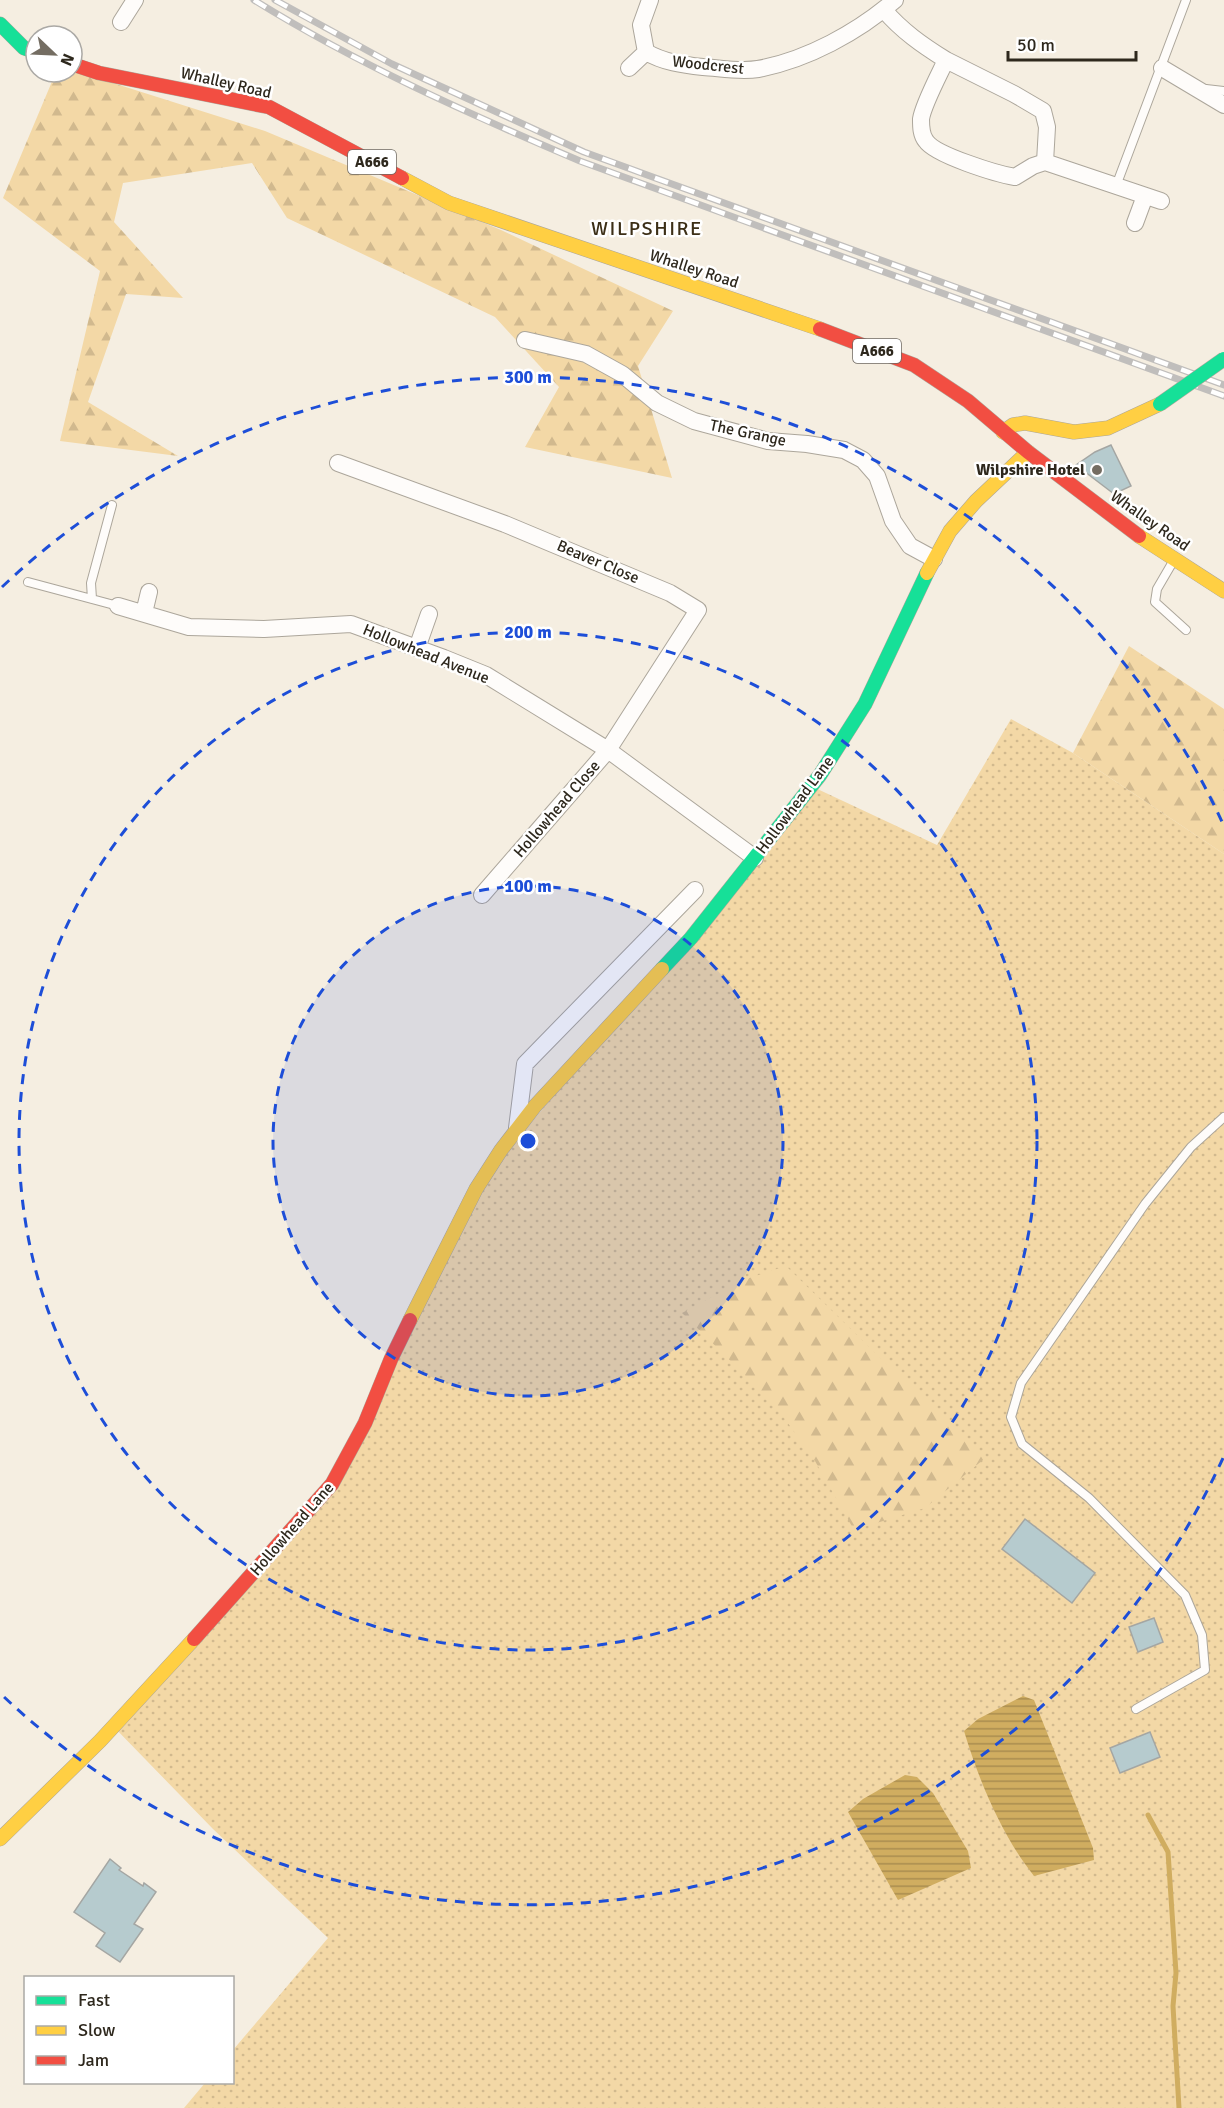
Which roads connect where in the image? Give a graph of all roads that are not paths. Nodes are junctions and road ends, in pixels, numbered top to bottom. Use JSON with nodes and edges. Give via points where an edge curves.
{"nodes":[{"id":1,"x":135,"y":0,"type":"edge"},
{"id":2,"x":650,"y":0,"type":"edge"},
{"id":3,"x":1186,"y":0,"type":"edge"},
{"id":4,"x":890,"y":5,"type":"edge"},
{"id":5,"x":121,"y":22,"type":"dead end"},
{"id":6,"x":0,"y":24,"type":"edge"},
{"id":7,"x":24,"y":48,"type":"edge"},
{"id":8,"x":646,"y":52,"type":"junction"},
{"id":9,"x":946,"y":60,"type":"junction"},
{"id":10,"x":84,"y":68,"type":"edge"},
{"id":11,"x":629,"y":68,"type":"dead end"},
{"id":12,"x":1162,"y":68,"type":"junction"},
{"id":13,"x":1196,"y":88,"type":"junction"},
{"id":14,"x":1224,"y":91,"type":"edge"},
{"id":15,"x":1224,"y":105,"type":"edge"},
{"id":16,"x":1045,"y":162,"type":"junction"},
{"id":17,"x":1116,"y":186,"type":"junction"},
{"id":18,"x":1135,"y":223,"type":"dead end"},
{"id":19,"x":525,"y":340,"type":"dead end"},
{"id":20,"x":1224,"y":359,"type":"edge"},
{"id":21,"x":1003,"y":432,"type":"junction"},
{"id":22,"x":1028,"y":452,"type":"junction"},
{"id":23,"x":338,"y":463,"type":"dead end"},
{"id":24,"x":112,"y":505,"type":"dead end"},
{"id":25,"x":934,"y":559,"type":"junction"},
{"id":26,"x":1175,"y":560,"type":"junction"},
{"id":27,"x":28,"y":582,"type":"dead end"},
{"id":28,"x":1224,"y":591,"type":"edge"},
{"id":29,"x":149,"y":592,"type":"dead end"},
{"id":30,"x":92,"y":598,"type":"junction"},
{"id":31,"x":118,"y":606,"type":"joint"},
{"id":32,"x":144,"y":613,"type":"junction"},
{"id":33,"x":429,"y":614,"type":"dead end"},
{"id":34,"x":1186,"y":630,"type":"dead end"},
{"id":35,"x":417,"y":648,"type":"junction"},
{"id":36,"x":608,"y":750,"type":"junction"},
{"id":37,"x":755,"y":858,"type":"junction"},
{"id":38,"x":695,"y":890,"type":"dead end"},
{"id":39,"x":482,"y":895,"type":"dead end"},
{"id":40,"x":1224,"y":1117,"type":"edge"},
{"id":41,"x":517,"y":1129,"type":"junction"},
{"id":42,"x":1136,"y":1709,"type":"dead end"},
{"id":43,"x":0,"y":1839,"type":"edge"}],
"edges":[{"from":1,"to":5,"type":"street"},
{"from":2,"to":8,"type":"street","via":[[641,25]]},
{"from":3,"to":12,"type":"lane"},
{"from":4,"to":8,"type":"street","name":"Woodcrest","via":[[833,42],[787,62],[756,70],[692,66],[658,59]]},
{"from":4,"to":9,"type":"street","name":"Woodcrest","via":[[898,27]]},
{"from":6,"to":7,"type":"main road"},
{"from":8,"to":11,"type":"street"},
{"from":9,"to":16,"type":"street","name":"Woodcrest","via":[[1042,111],[1047,127]]},
{"from":9,"to":16,"type":"street","via":[[921,117],[921,130],[934,150],[1014,177]]},
{"from":10,"to":21,"type":"main road","name":"Whalley Road","number":"A666","via":[[269,107],[449,203],[786,316],[914,365],[968,401]]},
{"from":12,"to":13,"type":"street"},
{"from":12,"to":17,"type":"lane"},
{"from":13,"to":14,"type":"lane"},
{"from":13,"to":15,"type":"street"},
{"from":16,"to":17,"type":"street"},
{"from":17,"to":18,"type":"street","via":[[1153,198]]},
{"from":19,"to":25,"type":"street","name":"The Grange","via":[[586,354],[622,374],[657,403],[694,421],[768,441],[844,450],[863,460],[877,476],[893,521],[910,546]]},
{"from":20,"to":21,"type":"main road","bridge":true,"via":[[1160,404],[1108,428],[1074,432],[1025,423]]},
{"from":21,"to":22,"type":"main road","name":"Whalley Road","number":"A666"},
{"from":22,"to":25,"type":"main road","name":"Hollowhead Lane","via":[[976,501],[950,531]]},
{"from":22,"to":26,"type":"main road","name":"Whalley Road","number":"A666"},
{"from":23,"to":36,"type":"street","name":"Beaver Close","via":[[505,524],[670,593],[698,610]]},
{"from":24,"to":30,"type":"lane","via":[[91,584]]},
{"from":25,"to":37,"type":"main road","name":"Hollowhead Lane","via":[[865,704],[820,776]]},
{"from":26,"to":28,"type":"main road","name":"Whalley Road","number":"A666"},
{"from":26,"to":34,"type":"lane","via":[[1157,589],[1155,602]]},
{"from":27,"to":30,"type":"lane"},
{"from":29,"to":32,"type":"street"},
{"from":30,"to":31,"type":"lane"},
{"from":31,"to":32,"type":"street","name":"Hollowhead Avenue"},
{"from":32,"to":35,"type":"street","name":"Hollowhead Avenue","via":[[189,627],[264,629],[351,624]]},
{"from":33,"to":35,"type":"street"},
{"from":35,"to":36,"type":"street","name":"Hollowhead Avenue","via":[[486,675]]},
{"from":36,"to":37,"type":"street","name":"Hollowhead Avenue"},
{"from":36,"to":39,"type":"street","name":"Hollowhead Close"},
{"from":37,"to":41,"type":"main road","name":"Hollowhead Lane","via":[[691,938]]},
{"from":38,"to":41,"type":"street","name":"Hollowhead Lane","via":[[525,1064]]},
{"from":40,"to":42,"type":"lane","via":[[1191,1147],[1145,1204],[1021,1383],[1011,1417],[1022,1444],[1089,1498],[1185,1595],[1202,1635],[1205,1670]]},
{"from":41,"to":43,"type":"main road","name":"Hollowhead Lane","via":[[483,1179],[441,1257],[391,1359],[365,1423],[332,1484],[198,1635]]}]}
